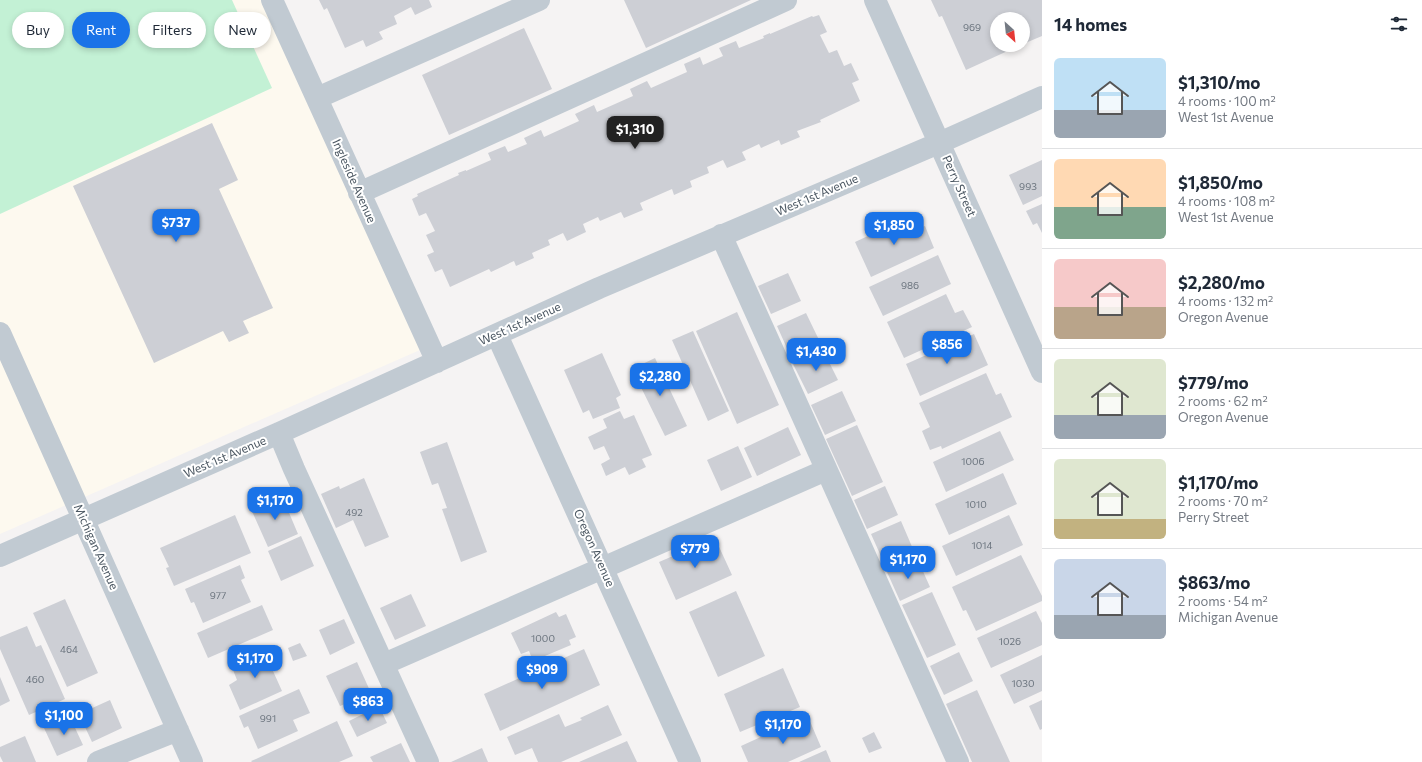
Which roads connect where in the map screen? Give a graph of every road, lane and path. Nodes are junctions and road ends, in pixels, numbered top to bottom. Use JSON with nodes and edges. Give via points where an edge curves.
{"nodes":[{"id":1,"x":272,"y":0,"type":"edge"},
{"id":2,"x":786,"y":0,"type":"edge"},
{"id":3,"x":875,"y":0,"type":"edge"},
{"id":4,"x":525,"y":3,"type":"edge"},
{"id":5,"x":1042,"y":97,"type":"edge"},
{"id":6,"x":317,"y":98,"type":"junction"},
{"id":7,"x":939,"y":143,"type":"junction"},
{"id":8,"x":359,"y":193,"type":"junction"},
{"id":9,"x":721,"y":235,"type":"junction"},
{"id":10,"x":0,"y":333,"type":"edge"},
{"id":11,"x":497,"y":335,"type":"junction"},
{"id":12,"x":437,"y":362,"type":"junction"},
{"id":13,"x":1042,"y":372,"type":"edge"},
{"id":14,"x":279,"y":433,"type":"junction"},
{"id":15,"x":826,"y":470,"type":"junction"},
{"id":16,"x":84,"y":518,"type":"junction"},
{"id":17,"x":0,"y":556,"type":"edge"},
{"id":18,"x":603,"y":568,"type":"junction"},
{"id":19,"x":384,"y":664,"type":"junction"},
{"id":20,"x":178,"y":730,"type":"junction"},
{"id":21,"x":98,"y":762,"type":"edge"},
{"id":22,"x":192,"y":762,"type":"edge"},
{"id":23,"x":428,"y":762,"type":"edge"},
{"id":24,"x":690,"y":762,"type":"edge"},
{"id":25,"x":958,"y":762,"type":"edge"}],
"edges":[{"from":1,"to":6,"type":"street","name":"Ingleside Avenue"},
{"from":2,"to":8,"type":"street"},
{"from":3,"to":7,"type":"street","name":"Perry Street"},
{"from":4,"to":6,"type":"street"},
{"from":5,"to":7,"type":"street","name":"West 1st Avenue"},
{"from":6,"to":8,"type":"street","name":"Ingleside Avenue"},
{"from":7,"to":9,"type":"street","name":"West 1st Avenue"},
{"from":7,"to":13,"type":"street","name":"Perry Street"},
{"from":8,"to":12,"type":"street","name":"Ingleside Avenue"},
{"from":9,"to":11,"type":"street","name":"West 1st Avenue"},
{"from":9,"to":15,"type":"street"},
{"from":10,"to":16,"type":"street","name":"Michigan Avenue"},
{"from":11,"to":12,"type":"street","name":"West 1st Avenue"},
{"from":11,"to":18,"type":"street","name":"Oregon Avenue"},
{"from":12,"to":14,"type":"street","name":"West 1st Avenue"},
{"from":14,"to":16,"type":"street","name":"West 1st Avenue"},
{"from":14,"to":19,"type":"street"},
{"from":15,"to":18,"type":"street"},
{"from":15,"to":25,"type":"street"},
{"from":16,"to":17,"type":"street","name":"West 1st Avenue"},
{"from":16,"to":20,"type":"street","name":"Michigan Avenue"},
{"from":18,"to":19,"type":"street"},
{"from":18,"to":24,"type":"street","name":"Oregon Avenue"},
{"from":19,"to":23,"type":"street"},
{"from":20,"to":21,"type":"street"},
{"from":20,"to":22,"type":"street","name":"Michigan Avenue"}]}
